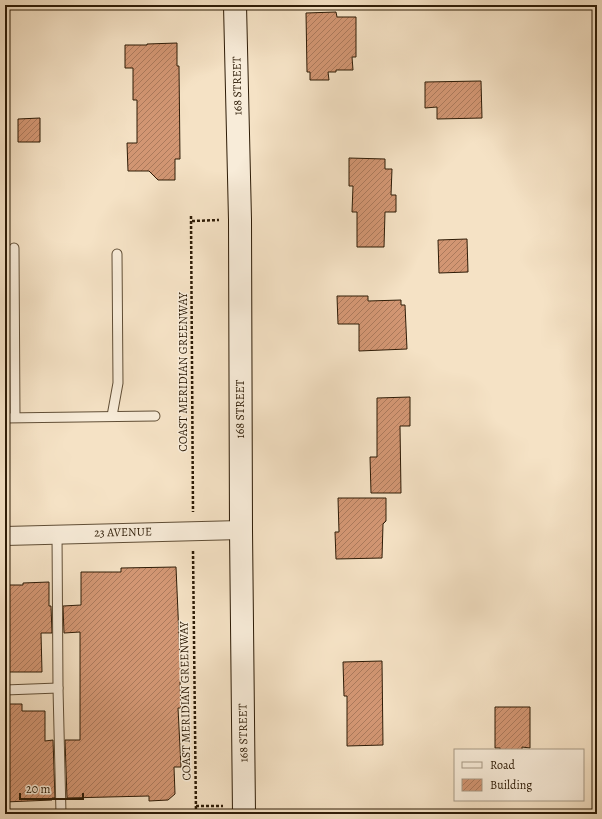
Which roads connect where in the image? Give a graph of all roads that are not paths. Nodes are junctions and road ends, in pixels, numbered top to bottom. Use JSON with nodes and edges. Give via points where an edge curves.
{"nodes":[{"id":1,"x":235,"y":5,"type":"edge"},
{"id":2,"x":14,"y":248,"type":"dead end"},
{"id":3,"x":117,"y":254,"type":"dead end"},
{"id":4,"x":112,"y":416,"type":"junction"},
{"id":5,"x":155,"y":416,"type":"dead end"},
{"id":6,"x":15,"y":417,"type":"junction"},
{"id":7,"x":5,"y":418,"type":"edge"},
{"id":8,"x":241,"y":530,"type":"junction"},
{"id":9,"x":57,"y":534,"type":"junction"},
{"id":10,"x":5,"y":536,"type":"edge"},
{"id":11,"x":58,"y":688,"type":"junction"},
{"id":12,"x":5,"y":690,"type":"edge"},
{"id":13,"x":244,"y":810,"type":"edge"},
{"id":14,"x":61,"y":814,"type":"edge"}],
"edges":[{"from":1,"to":8,"type":"main road","name":"168 STREET","via":[[240,220]]},
{"from":2,"to":6,"type":"lane"},
{"from":3,"to":4,"type":"lane","via":[[118,383]]},
{"from":4,"to":5,"type":"lane"},
{"from":4,"to":6,"type":"lane"},
{"from":6,"to":7,"type":"lane"},
{"from":8,"to":9,"type":"street","name":"23 AVENUE"},
{"from":8,"to":13,"type":"main road","name":"168 STREET"},
{"from":9,"to":10,"type":"street","name":"23 AVENUE"},
{"from":9,"to":11,"type":"lane"},
{"from":11,"to":12,"type":"lane"},
{"from":11,"to":14,"type":"lane"}]}
